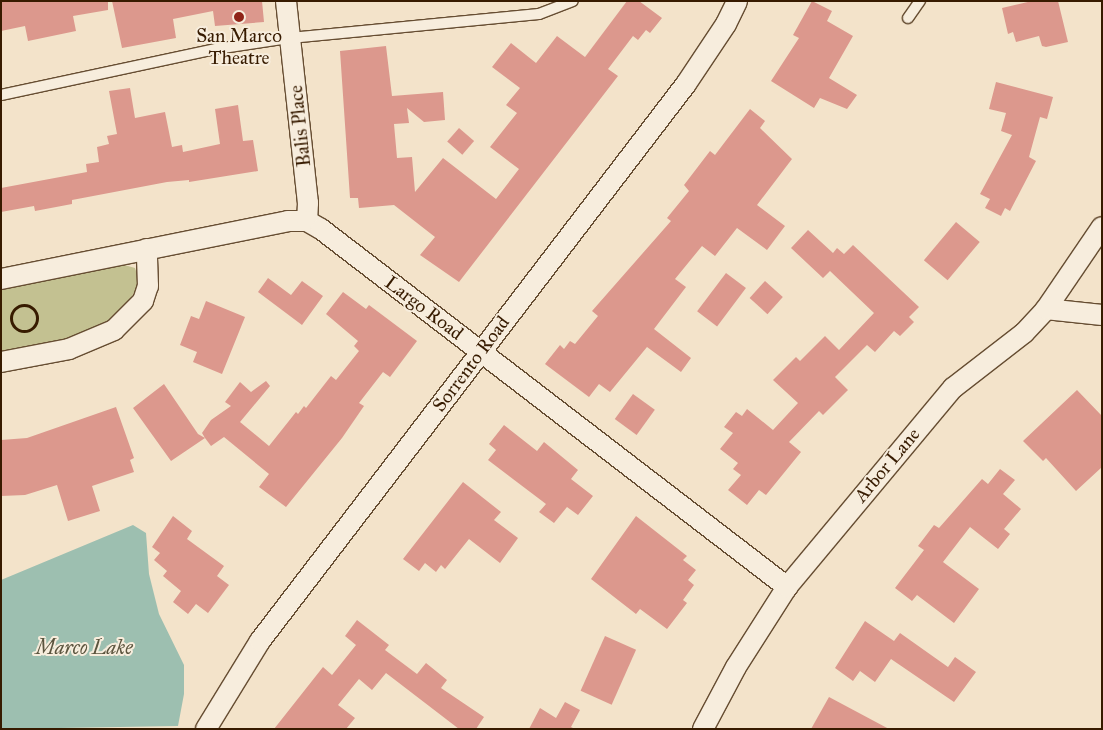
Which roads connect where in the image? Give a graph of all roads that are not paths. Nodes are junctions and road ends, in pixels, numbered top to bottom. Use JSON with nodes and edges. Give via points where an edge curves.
{"nodes":[{"id":1,"x":286,"y":1,"type":"edge"},
{"id":2,"x":573,"y":1,"type":"edge"},
{"id":3,"x":737,"y":1,"type":"edge"},
{"id":4,"x":920,"y":1,"type":"edge"},
{"id":5,"x":908,"y":18,"type":"dead end"},
{"id":6,"x":290,"y":38,"type":"junction"},
{"id":7,"x":1,"y":95,"type":"edge"},
{"id":8,"x":306,"y":222,"type":"junction"},
{"id":9,"x":1102,"y":227,"type":"edge"},
{"id":10,"x":147,"y":249,"type":"junction"},
{"id":11,"x":1,"y":279,"type":"edge"},
{"id":12,"x":1046,"y":309,"type":"junction"},
{"id":13,"x":1102,"y":316,"type":"edge"},
{"id":14,"x":481,"y":352,"type":"junction"},
{"id":15,"x":1,"y":362,"type":"edge"},
{"id":16,"x":787,"y":587,"type":"junction"},
{"id":17,"x":206,"y":729,"type":"edge"},
{"id":18,"x":702,"y":729,"type":"edge"}],
"edges":[{"from":1,"to":6,"type":"street","name":"Balis Place"},
{"from":2,"to":6,"type":"lane","via":[[530,15]]},
{"from":3,"to":14,"type":"street","name":"Sorrento Road","via":[[726,24],[686,84]]},
{"from":4,"to":5,"type":"lane"},
{"from":6,"to":7,"type":"lane","via":[[216,49]]},
{"from":6,"to":8,"type":"street","name":"Balis Place","via":[[308,203]]},
{"from":8,"to":10,"type":"street","name":"Largo Road","via":[[288,220]]},
{"from":8,"to":14,"type":"street","name":"Largo Road","via":[[321,229]]},
{"from":9,"to":12,"type":"street","name":"Arbor Lane"},
{"from":10,"to":11,"type":"street","name":"Largo Road"},
{"from":10,"to":15,"type":"street","via":[[148,286],[143,301],[114,330],[69,349]]},
{"from":12,"to":13,"type":"street"},
{"from":12,"to":16,"type":"street","name":"Arbor Lane","via":[[1024,332],[953,388]]},
{"from":14,"to":16,"type":"street","name":"Largo Road"},
{"from":14,"to":17,"type":"street","name":"Sorrento Road","via":[[260,641]]},
{"from":16,"to":18,"type":"street","name":"Arbor Lane","via":[[736,667]]}]}
